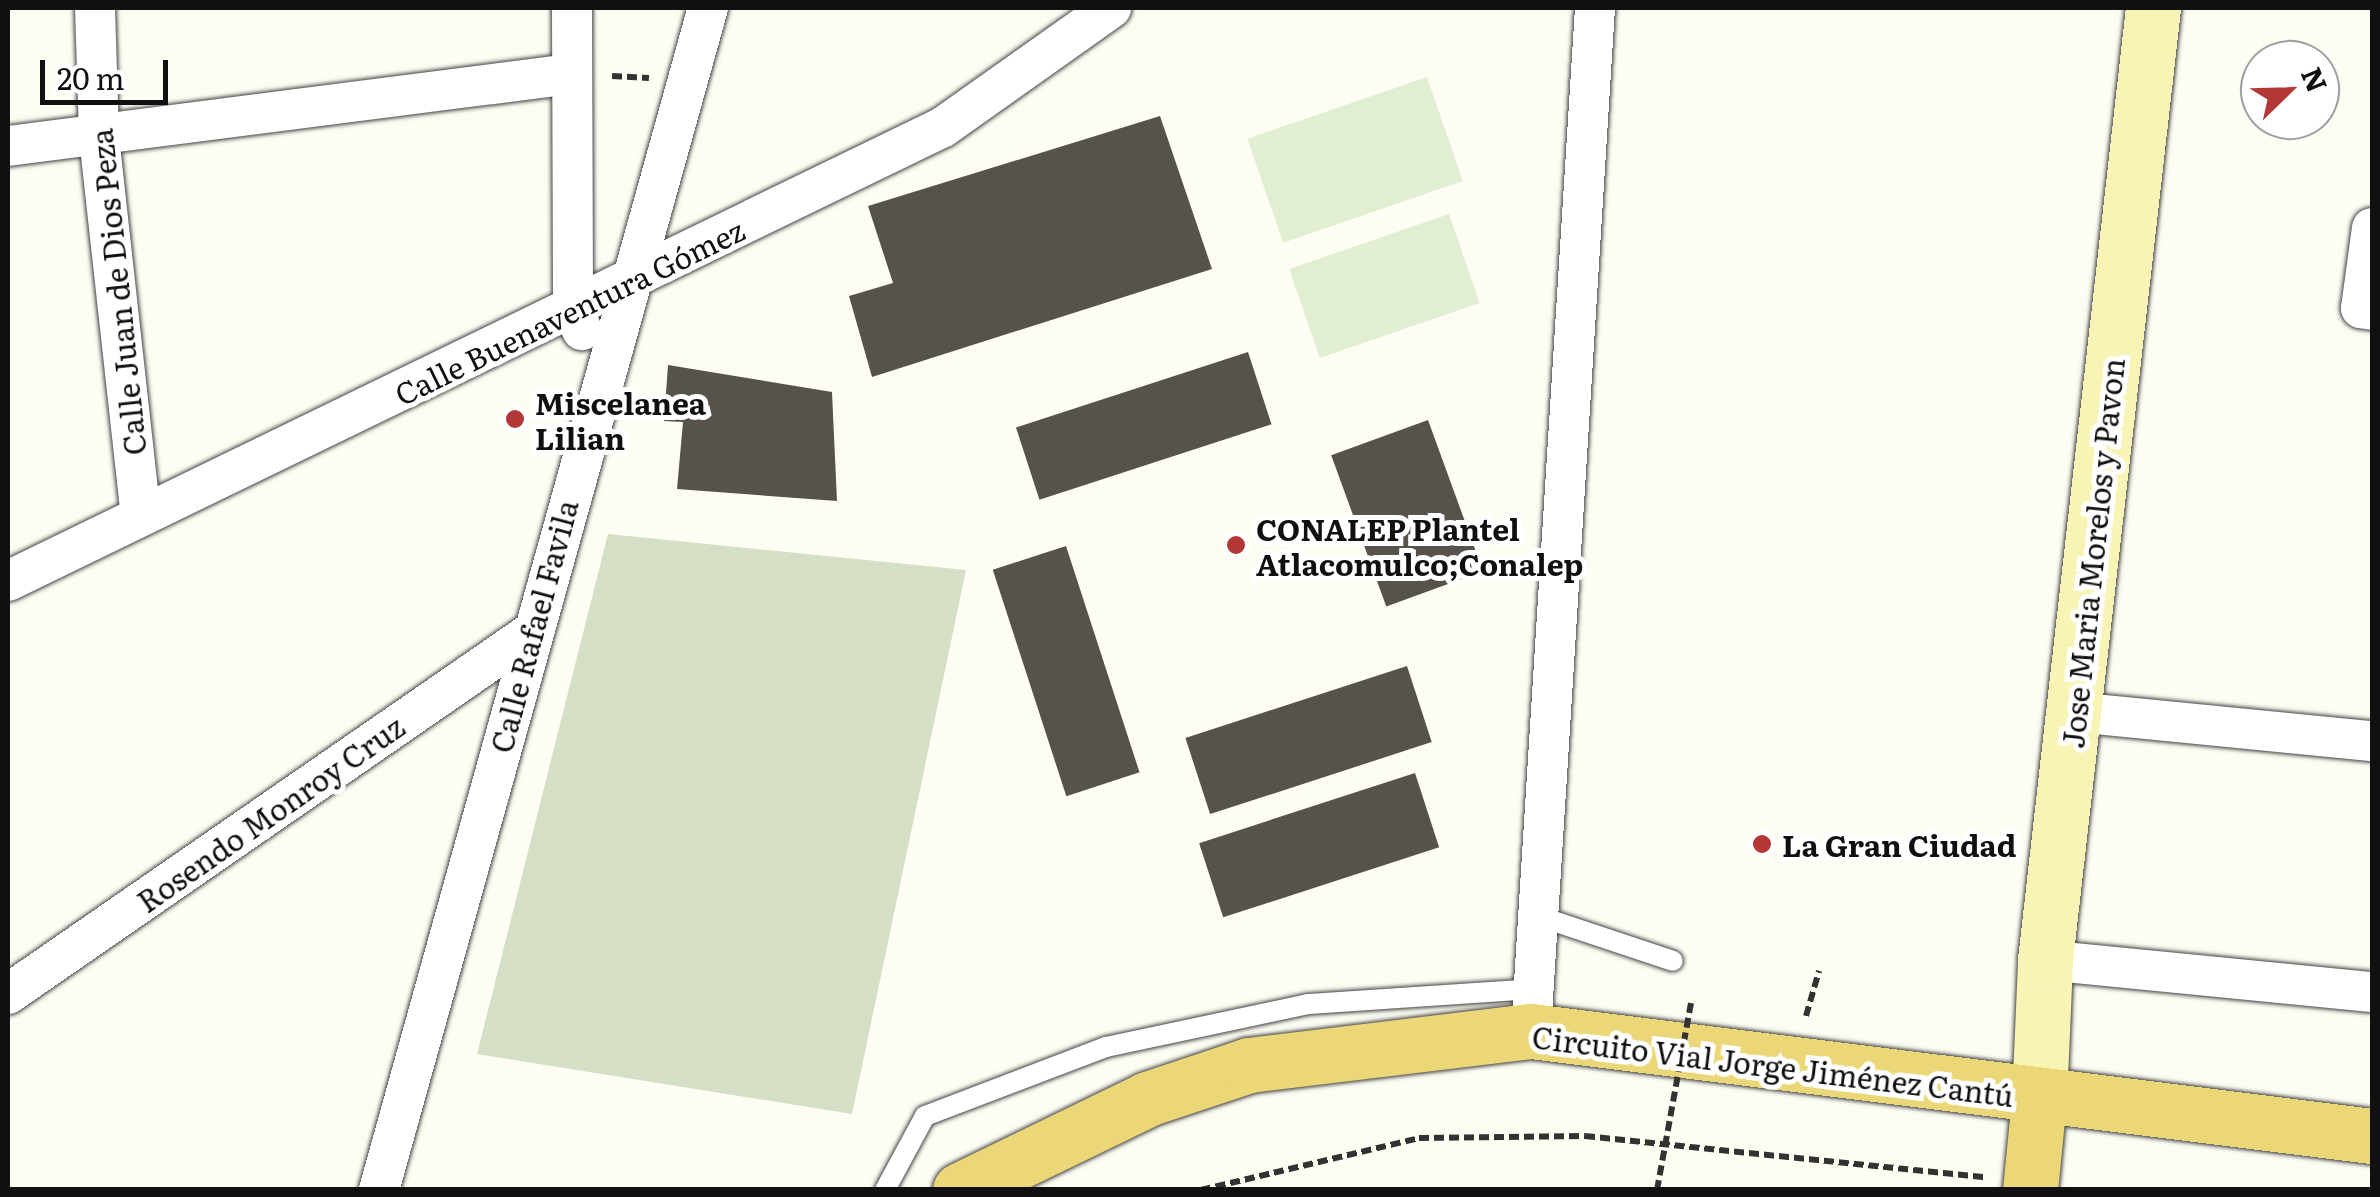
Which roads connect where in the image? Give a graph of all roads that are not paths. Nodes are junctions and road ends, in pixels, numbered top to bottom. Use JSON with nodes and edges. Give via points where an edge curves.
{"nodes":[{"id":1,"x":95,"y":8,"type":"edge"},
{"id":2,"x":572,"y":8,"type":"edge"},
{"id":3,"x":708,"y":8,"type":"edge"},
{"id":4,"x":1111,"y":8,"type":"edge"},
{"id":5,"x":1596,"y":8,"type":"edge"},
{"id":6,"x":2153,"y":8,"type":"edge"},
{"id":7,"x":571,"y":74,"type":"junction"},
{"id":8,"x":99,"y":137,"type":"junction"},
{"id":9,"x":8,"y":146,"type":"edge"},
{"id":10,"x":2372,"y":228,"type":"edge"},
{"id":11,"x":631,"y":285,"type":"junction"},
{"id":12,"x":573,"y":308,"type":"junction"},
{"id":13,"x":2372,"y":310,"type":"edge"},
{"id":14,"x":603,"y":374,"type":"junction"},
{"id":15,"x":142,"y":516,"type":"junction"},
{"id":16,"x":8,"y":581,"type":"edge"},
{"id":17,"x":532,"y":632,"type":"junction"},
{"id":18,"x":2074,"y":712,"type":"junction"},
{"id":19,"x":2372,"y":741,"type":"edge"},
{"id":20,"x":1538,"y":916,"type":"junction"},
{"id":21,"x":2045,"y":960,"type":"junction"},
{"id":22,"x":1672,"y":961,"type":"dead end"},
{"id":23,"x":2372,"y":992,"type":"edge"},
{"id":24,"x":8,"y":994,"type":"edge"},
{"id":25,"x":1532,"y":1010,"type":"junction"},
{"id":26,"x":2038,"y":1100,"type":"junction"},
{"id":27,"x":2372,"y":1136,"type":"edge"},
{"id":28,"x":2031,"y":1185,"type":"edge"},
{"id":29,"x":379,"y":1190,"type":"edge"},
{"id":30,"x":885,"y":1190,"type":"edge"},
{"id":31,"x":960,"y":1190,"type":"edge"}],
"edges":[{"from":1,"to":8,"type":"street","name":"Calle Juan de Dios Peza"},
{"from":2,"to":7,"type":"street"},
{"from":3,"to":11,"type":"street","name":"Calle Rafael Favila","via":[[654,222]]},
{"from":4,"to":11,"type":"street","name":"Calle Buenaventura Gómez","via":[[943,127]]},
{"from":5,"to":20,"type":"street"},
{"from":6,"to":18,"type":"street","name":"Jose Maria Morelos y Pavon"},
{"from":7,"to":8,"type":"street"},
{"from":7,"to":12,"type":"street"},
{"from":8,"to":9,"type":"street"},
{"from":8,"to":15,"type":"street","name":"Calle Juan de Dios Peza"},
{"from":10,"to":13,"type":"street","via":[[2361,308]]},
{"from":11,"to":12,"type":"street","name":"Calle Buenaventura Gómez"},
{"from":11,"to":14,"type":"street","name":"Calle Rafael Favila"},
{"from":12,"to":14,"type":"street"},
{"from":12,"to":15,"type":"street","name":"Calle Buenaventura Gómez"},
{"from":14,"to":17,"type":"street","name":"Calle Rafael Favila"},
{"from":15,"to":16,"type":"street","name":"Calle Buenaventura Gómez"},
{"from":17,"to":24,"type":"street","name":"Rosendo Monroy Cruz"},
{"from":17,"to":29,"type":"street","name":"Calle Rafael Favila"},
{"from":18,"to":19,"type":"street"},
{"from":18,"to":21,"type":"street","name":"Jose Maria Morelos y Pavon"},
{"from":20,"to":22,"type":"lane"},
{"from":20,"to":25,"type":"street"},
{"from":21,"to":23,"type":"street"},
{"from":21,"to":26,"type":"street","name":"Jose Maria Morelos y Pavon"},
{"from":25,"to":26,"type":"main road","name":"Circuito Vial Jorge Jiménez Cantú"},
{"from":25,"to":30,"type":"lane","via":[[1308,1004],[1106,1048],[925,1116]]},
{"from":25,"to":31,"type":"main road","name":"Circuito Vial Jorge Jiménez Cantú","via":[[1249,1065],[1147,1099]]},
{"from":26,"to":27,"type":"main road","name":"Circuito Vial Jorge Jiménez Cantú"},
{"from":26,"to":28,"type":"main road"}]}
